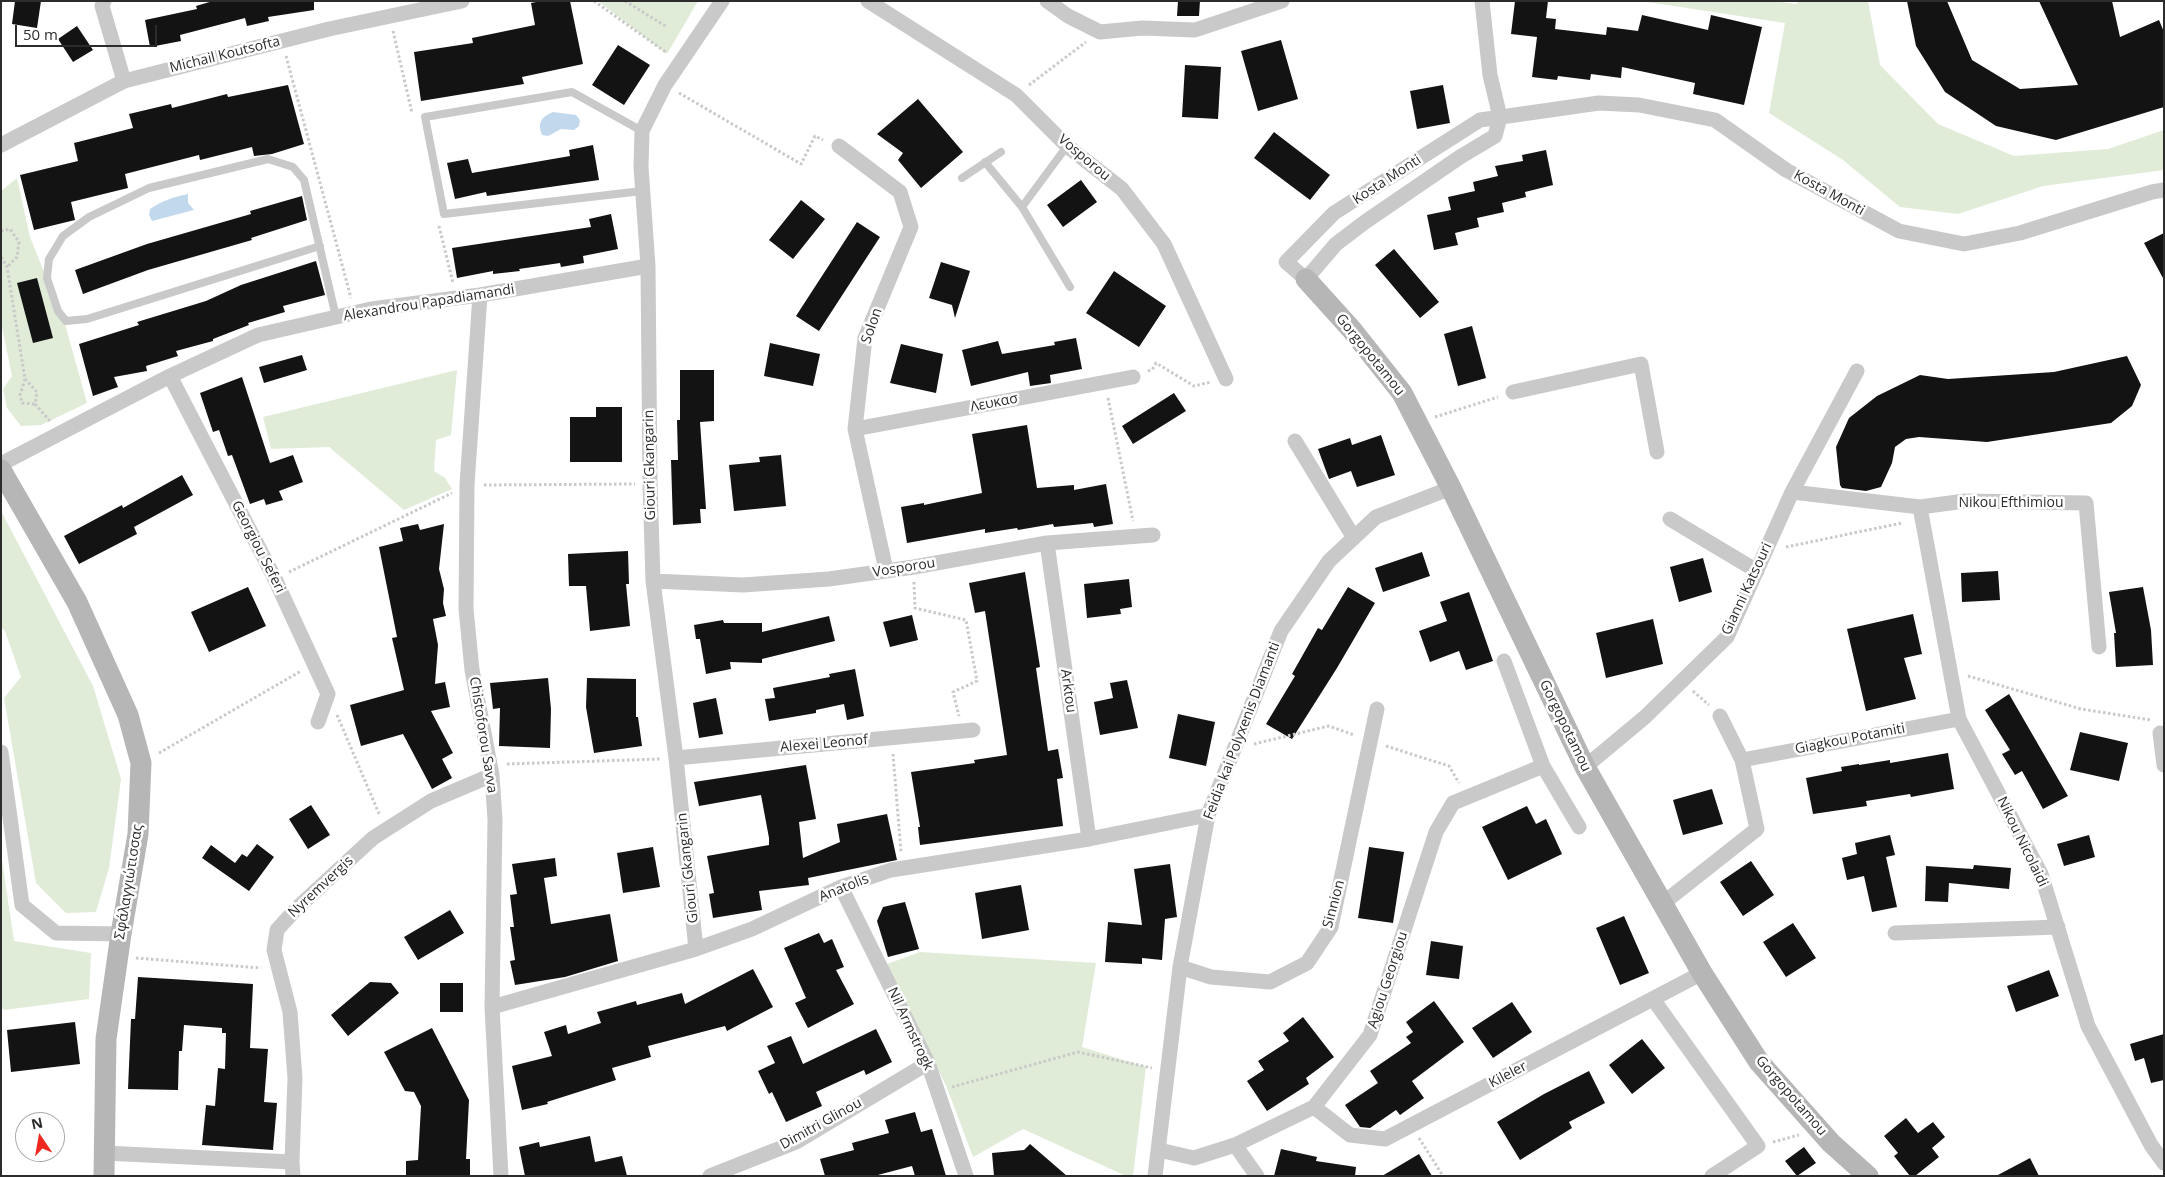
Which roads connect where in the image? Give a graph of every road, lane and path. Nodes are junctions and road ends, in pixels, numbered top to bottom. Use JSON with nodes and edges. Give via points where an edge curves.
{"nodes":[{"id":1,"x":104,"y":1,"type":"edge"},
{"id":2,"x":462,"y":1,"type":"edge"},
{"id":3,"x":594,"y":1,"type":"edge"},
{"id":4,"x":625,"y":1,"type":"edge"},
{"id":5,"x":722,"y":1,"type":"edge"},
{"id":6,"x":868,"y":1,"type":"edge"},
{"id":7,"x":1047,"y":1,"type":"edge"},
{"id":8,"x":1282,"y":1,"type":"edge"},
{"id":9,"x":1482,"y":1,"type":"edge"},
{"id":10,"x":393,"y":8,"type":"edge"},
{"id":11,"x":666,"y":27,"type":"dead end"},
{"id":12,"x":1100,"y":32,"type":"junction"},
{"id":13,"x":680,"y":62,"type":"junction"},
{"id":14,"x":124,"y":81,"type":"junction"},
{"id":15,"x":665,"y":85,"type":"junction"},
{"id":16,"x":1016,"y":94,"type":"junction"},
{"id":17,"x":1500,"y":116,"type":"junction"},
{"id":18,"x":642,"y":132,"type":"junction"},
{"id":19,"x":1,"y":145,"type":"edge"},
{"id":20,"x":839,"y":146,"type":"joint"},
{"id":21,"x":1067,"y":146,"type":"junction"},
{"id":22,"x":1002,"y":152,"type":"dead end"},
{"id":23,"x":985,"y":162,"type":"junction"},
{"id":24,"x":962,"y":178,"type":"dead end"},
{"id":25,"x":2164,"y":190,"type":"edge"},
{"id":26,"x":642,"y":191,"type":"junction"},
{"id":27,"x":1022,"y":207,"type":"junction"},
{"id":28,"x":1,"y":231,"type":"edge"},
{"id":29,"x":320,"y":246,"type":"junction"},
{"id":30,"x":1,"y":258,"type":"edge"},
{"id":31,"x":1286,"y":262,"type":"joint"},
{"id":32,"x":648,"y":266,"type":"junction"},
{"id":33,"x":7,"y":267,"type":"junction"},
{"id":34,"x":1306,"y":279,"type":"junction"},
{"id":35,"x":1070,"y":287,"type":"dead end"},
{"id":36,"x":480,"y":295,"type":"junction"},
{"id":37,"x":336,"y":317,"type":"junction"},
{"id":38,"x":1857,"y":371,"type":"dead end"},
{"id":39,"x":170,"y":376,"type":"junction"},
{"id":40,"x":1133,"y":377,"type":"joint"},
{"id":41,"x":26,"y":379,"type":"junction"},
{"id":42,"x":1226,"y":379,"type":"joint"},
{"id":43,"x":1104,"y":382,"type":"junction"},
{"id":44,"x":1513,"y":392,"type":"joint"},
{"id":45,"x":35,"y":404,"type":"junction"},
{"id":46,"x":1459,"y":410,"type":"dead end"},
{"id":47,"x":50,"y":421,"type":"dead end"},
{"id":48,"x":856,"y":429,"type":"junction"},
{"id":49,"x":1295,"y":441,"type":"dead end"},
{"id":50,"x":1658,"y":452,"type":"dead end"},
{"id":51,"x":1,"y":464,"type":"edge"},
{"id":52,"x":1,"y":470,"type":"edge"},
{"id":53,"x":650,"y":484,"type":"junction"},
{"id":54,"x":467,"y":485,"type":"junction"},
{"id":55,"x":1451,"y":488,"type":"junction"},
{"id":56,"x":1792,"y":492,"type":"junction"},
{"id":57,"x":1921,"y":513,"type":"junction"},
{"id":58,"x":1670,"y":519,"type":"dead end"},
{"id":59,"x":1153,"y":535,"type":"dead end"},
{"id":60,"x":1137,"y":536,"type":"junction"},
{"id":61,"x":1354,"y":538,"type":"junction"},
{"id":62,"x":1047,"y":543,"type":"junction"},
{"id":63,"x":1766,"y":551,"type":"junction"},
{"id":64,"x":914,"y":567,"type":"junction"},
{"id":65,"x":886,"y":570,"type":"junction"},
{"id":66,"x":1757,"y":571,"type":"junction"},
{"id":67,"x":275,"y":579,"type":"junction"},
{"id":68,"x":653,"y":580,"type":"junction"},
{"id":69,"x":2099,"y":647,"type":"dead end"},
{"id":70,"x":1504,"y":661,"type":"dead end"},
{"id":71,"x":314,"y":663,"type":"junction"},
{"id":72,"x":1950,"y":670,"type":"junction"},
{"id":73,"x":1682,"y":681,"type":"junction"},
{"id":74,"x":328,"y":694,"type":"junction"},
{"id":75,"x":1377,"y":709,"type":"dead end"},
{"id":76,"x":1720,"y":716,"type":"joint"},
{"id":77,"x":1959,"y":719,"type":"junction"},
{"id":78,"x":318,"y":722,"type":"dead end"},
{"id":79,"x":2159,"y":728,"type":"joint"},
{"id":80,"x":968,"y":731,"type":"joint"},
{"id":81,"x":891,"y":738,"type":"junction"},
{"id":82,"x":1,"y":752,"type":"edge"},
{"id":83,"x":676,"y":758,"type":"junction"},
{"id":84,"x":1742,"y":760,"type":"junction"},
{"id":85,"x":141,"y":763,"type":"junction"},
{"id":86,"x":2164,"y":765,"type":"edge"},
{"id":87,"x":1543,"y":766,"type":"junction"},
{"id":88,"x":1585,"y":767,"type":"junction"},
{"id":89,"x":491,"y":770,"type":"junction"},
{"id":90,"x":1208,"y":815,"type":"junction"},
{"id":91,"x":1579,"y":827,"type":"dead end"},
{"id":92,"x":386,"y":830,"type":"junction"},
{"id":93,"x":1089,"y":839,"type":"junction"},
{"id":94,"x":902,"y":868,"type":"junction"},
{"id":95,"x":841,"y":887,"type":"junction"},
{"id":96,"x":1662,"y":904,"type":"junction"},
{"id":97,"x":2058,"y":927,"type":"junction"},
{"id":98,"x":1895,"y":933,"type":"dead end"},
{"id":99,"x":121,"y":934,"type":"junction"},
{"id":100,"x":696,"y":949,"type":"junction"},
{"id":101,"x":118,"y":957,"type":"junction"},
{"id":102,"x":1180,"y":967,"type":"junction"},
{"id":103,"x":278,"y":969,"type":"junction"},
{"id":104,"x":1702,"y":973,"type":"junction"},
{"id":105,"x":1653,"y":999,"type":"junction"},
{"id":106,"x":492,"y":1007,"type":"junction"},
{"id":107,"x":928,"y":1063,"type":"junction"},
{"id":108,"x":1168,"y":1072,"type":"junction"},
{"id":109,"x":937,"y":1091,"type":"junction"},
{"id":110,"x":1314,"y":1106,"type":"junction"},
{"id":111,"x":1411,"y":1125,"type":"junction"},
{"id":112,"x":1819,"y":1130,"type":"junction"},
{"id":113,"x":1235,"y":1145,"type":"junction"},
{"id":114,"x":1758,"y":1146,"type":"junction"},
{"id":115,"x":1159,"y":1150,"type":"junction"},
{"id":116,"x":104,"y":1153,"type":"junction"},
{"id":117,"x":2164,"y":1163,"type":"edge"},
{"id":118,"x":293,"y":1169,"type":"edge"},
{"id":119,"x":104,"y":1176,"type":"edge"},
{"id":120,"x":501,"y":1176,"type":"edge"},
{"id":121,"x":710,"y":1176,"type":"edge"},
{"id":122,"x":966,"y":1176,"type":"edge"},
{"id":123,"x":1155,"y":1176,"type":"edge"},
{"id":124,"x":1257,"y":1176,"type":"edge"},
{"id":125,"x":1444,"y":1176,"type":"edge"},
{"id":126,"x":1712,"y":1176,"type":"edge"},
{"id":127,"x":1868,"y":1176,"type":"edge"}],
"edges":[{"from":1,"to":14,"type":"street","via":[[102,6]]},
{"from":2,"to":10,"type":"street","name":"Michail Koutsofta"},
{"from":3,"to":13,"type":"path"},
{"from":4,"to":11,"type":"path"},
{"from":5,"to":13,"type":"street","name":"Giouri Gkangarin"},
{"from":6,"to":16,"type":"street","name":"Vosporou"},
{"from":7,"to":12,"type":"street"},
{"from":8,"to":12,"type":"street","via":[[1195,30],[1142,28]]},
{"from":9,"to":17,"type":"street","via":[[1490,76]]},
{"from":10,"to":14,"type":"street","name":"Michail Koutsofta","via":[[329,29]]},
{"from":12,"to":16,"type":"path"},
{"from":13,"to":15,"type":"street","name":"Giouri Gkangarin"},
{"from":14,"to":19,"type":"street","name":"Michail Koutsofta"},
{"from":15,"to":18,"type":"street","name":"Giouri Gkangarin"},
{"from":15,"to":20,"type":"path","via":[[801,164],[814,136]]},
{"from":16,"to":21,"type":"street","name":"Vosporou"},
{"from":17,"to":25,"type":"street","name":"Kosta Monti","via":[[1598,103],[1639,105],[1715,120],[1786,170],[1899,231],[1964,244],[2020,233]]},
{"from":17,"to":31,"type":"street","name":"Kosta Monti","via":[[1480,120],[1334,213]]},
{"from":17,"to":34,"type":"street","name":"Kosta Monti","via":[[1495,136],[1358,227],[1336,244]]},
{"from":18,"to":26,"type":"street","name":"Giouri Gkangarin"},
{"from":18,"to":26,"type":"lane","via":[[572,92],[425,117],[444,214]]},
{"from":20,"to":48,"type":"street","name":"Solon","via":[[900,192],[911,227],[865,338]]},
{"from":21,"to":27,"type":"lane"},
{"from":21,"to":42,"type":"street","name":"Vosporou","via":[[1122,189],[1164,244]]},
{"from":22,"to":23,"type":"lane"},
{"from":23,"to":24,"type":"lane"},
{"from":23,"to":27,"type":"lane"},
{"from":26,"to":32,"type":"street","name":"Giouri Gkangarin"},
{"from":27,"to":35,"type":"lane"},
{"from":28,"to":33,"type":"path","via":[[10,229],[19,242],[17,256]]},
{"from":29,"to":29,"type":"lane","via":[[304,180],[293,167],[268,160],[149,188],[90,217],[63,236],[49,258],[47,278],[58,311],[66,321],[88,319]]},
{"from":29,"to":37,"type":"lane"},
{"from":30,"to":33,"type":"path"},
{"from":31,"to":34,"type":"street","name":"Gorgopotamou"},
{"from":32,"to":36,"type":"street","name":"Alexandrou Papadiamandi"},
{"from":32,"to":53,"type":"street","name":"Giouri Gkangarin"},
{"from":33,"to":41,"type":"path"},
{"from":34,"to":55,"type":"street","name":"Gorgopotamou","via":[[1402,393]]},
{"from":36,"to":37,"type":"street","name":"Alexandrou Papadiamandi","via":[[371,309]]},
{"from":36,"to":54,"type":"street","name":"Chistoforou Savva"},
{"from":37,"to":39,"type":"street","name":"Alexandrou Papadiamandi","via":[[258,335]]},
{"from":38,"to":56,"type":"street","name":"Gianni Katsouri"},
{"from":39,"to":51,"type":"street","name":"Alexandrou Papadiamandi"},
{"from":39,"to":67,"type":"street","name":"Georgiou Seferi"},
{"from":40,"to":42,"type":"path","via":[[1152,370],[1156,363],[1194,386]]},
{"from":40,"to":43,"type":"street","name":"Λευκασ"},
{"from":41,"to":45,"type":"path","via":[[37,392]]},
{"from":41,"to":45,"type":"path","via":[[20,395],[22,403]]},
{"from":43,"to":48,"type":"street","name":"Λευκασ"},
{"from":43,"to":60,"type":"path"},
{"from":44,"to":46,"type":"path"},
{"from":44,"to":50,"type":"street","via":[[1642,364]]},
{"from":45,"to":47,"type":"path"},
{"from":48,"to":65,"type":"street","name":"Solon"},
{"from":49,"to":61,"type":"street"},
{"from":52,"to":85,"type":"street","name":"Σφάλαγγιώτισσας","via":[[77,602],[128,715]]},
{"from":53,"to":54,"type":"path"},
{"from":53,"to":68,"type":"street","name":"Giouri Gkangarin"},
{"from":54,"to":67,"type":"path"},
{"from":54,"to":89,"type":"street","name":"Chistoforou Savva","via":[[466,609],[472,670]]},
{"from":55,"to":61,"type":"street","name":"Feidia kai Polyxenis Diamanti","via":[[1376,517]]},
{"from":55,"to":88,"type":"street","name":"Gorgopotamou"},
{"from":56,"to":57,"type":"street","name":"Nikou Efthimiou"},
{"from":56,"to":63,"type":"street","name":"Gianni Katsouri"},
{"from":57,"to":63,"type":"path"},
{"from":57,"to":69,"type":"street","name":"Nikou Efthimiou","via":[[1965,501],[2086,503]]},
{"from":57,"to":72,"type":"street","name":"Nikou Nicolaidi"},
{"from":58,"to":66,"type":"street"},
{"from":59,"to":60,"type":"street","name":"Vosporou"},
{"from":60,"to":62,"type":"street","name":"Vosporou"},
{"from":61,"to":90,"type":"street","name":"Feidia kai Polyxenis Diamanti","via":[[1329,561],[1281,631]]},
{"from":62,"to":64,"type":"street","name":"Vosporou"},
{"from":62,"to":93,"type":"street","name":"Arktou"},
{"from":63,"to":66,"type":"street","name":"Gianni Katsouri"},
{"from":64,"to":65,"type":"street","name":"Vosporou"},
{"from":64,"to":80,"type":"path","via":[[915,608],[966,620],[977,681],[953,692]]},
{"from":65,"to":68,"type":"street","name":"Vosporou","via":[[829,579],[743,585]]},
{"from":66,"to":73,"type":"street","name":"Gianni Katsouri","via":[[1727,637]]},
{"from":67,"to":71,"type":"street","name":"Georgiou Seferi"},
{"from":68,"to":83,"type":"street","name":"Giouri Gkangarin"},
{"from":70,"to":87,"type":"street"},
{"from":71,"to":74,"type":"street","name":"Georgiou Seferi"},
{"from":71,"to":85,"type":"path"},
{"from":72,"to":77,"type":"street","name":"Nikou Nicolaidi"},
{"from":72,"to":79,"type":"path","via":[[2081,709]]},
{"from":73,"to":76,"type":"path"},
{"from":73,"to":88,"type":"street","name":"Gianni Katsouri"},
{"from":74,"to":78,"type":"street"},
{"from":74,"to":92,"type":"path"},
{"from":75,"to":102,"type":"street","name":"Sinnion","via":[[1331,927],[1307,963],[1270,982],[1210,977]]},
{"from":76,"to":84,"type":"street"},
{"from":77,"to":84,"type":"street","name":"Giagkou Potamiti"},
{"from":77,"to":97,"type":"street","name":"Nikou Nicolaidi","via":[[2041,874]]},
{"from":79,"to":86,"type":"street"},
{"from":80,"to":81,"type":"street","name":"Alexei Leonof"},
{"from":81,"to":83,"type":"street","name":"Alexei Leonof"},
{"from":81,"to":94,"type":"path"},
{"from":82,"to":99,"type":"street","via":[[22,905],[56,933]]},
{"from":83,"to":89,"type":"path"},
{"from":83,"to":100,"type":"street","name":"Giouri Gkangarin"},
{"from":84,"to":96,"type":"street","via":[[1757,829]]},
{"from":85,"to":99,"type":"street","name":"Σφάλαγγιώτισσας","via":[[138,834]]},
{"from":87,"to":91,"type":"street"},
{"from":87,"to":110,"type":"street","name":"Agiou Georgiou","via":[[1453,803],[1436,832],[1370,1035]]},
{"from":88,"to":96,"type":"street","name":"Gorgopotamou"},
{"from":89,"to":92,"type":"street","name":"Nyremvergis","via":[[431,801]]},
{"from":89,"to":106,"type":"street","name":"Chistoforou Savva","via":[[495,820]]},
{"from":90,"to":93,"type":"street","name":"Anatolis"},
{"from":90,"to":102,"type":"street","name":"Feidia kai Polyxenis Diamanti"},
{"from":92,"to":103,"type":"street","name":"Nyremvergis","via":[[373,838],[277,930],[274,950]]},
{"from":93,"to":94,"type":"street","name":"Anatolis"},
{"from":94,"to":95,"type":"street","name":"Anatolis"},
{"from":95,"to":100,"type":"street","name":"Anatolis","via":[[752,929]]},
{"from":95,"to":107,"type":"street","name":"Nil Armstrogk"},
{"from":96,"to":104,"type":"street","name":"Gorgopotamou"},
{"from":97,"to":98,"type":"street"},
{"from":97,"to":117,"type":"street","name":"Nikou Nicolaidi","via":[[2088,1026],[2151,1145]]},
{"from":99,"to":101,"type":"street","name":"Σφάλαγγιώτισσας"},
{"from":100,"to":106,"type":"street","name":"Anatolis"},
{"from":101,"to":103,"type":"path"},
{"from":101,"to":116,"type":"street","name":"Σφάλαγγιώτισσας","via":[[106,1039]]},
{"from":102,"to":108,"type":"street","name":"Feidia kai Polyxenis Diamanti"},
{"from":103,"to":118,"type":"street","name":"Nyremvergis","via":[[290,1012],[294,1069]]},
{"from":104,"to":105,"type":"street","name":"Kileler"},
{"from":104,"to":112,"type":"street","name":"Gorgopotamou","via":[[1759,1062]]},
{"from":105,"to":111,"type":"street","name":"Kileler"},
{"from":105,"to":114,"type":"street"},
{"from":106,"to":120,"type":"street","name":"Chistoforou Savva"},
{"from":107,"to":109,"type":"street","name":"Nil Armstrogk"},
{"from":107,"to":121,"type":"street","name":"Dimitri Glinou","via":[[796,1142]]},
{"from":108,"to":109,"type":"path","via":[[1078,1052]]},
{"from":108,"to":115,"type":"street","name":"Feidia kai Polyxenis Diamanti"},
{"from":109,"to":122,"type":"street","name":"Nil Armstrogk"},
{"from":110,"to":111,"type":"street","name":"Kileler","via":[[1350,1135],[1385,1139]]},
{"from":110,"to":113,"type":"street","name":"Agiou Georgiou"},
{"from":111,"to":125,"type":"path"},
{"from":112,"to":114,"type":"path"},
{"from":112,"to":127,"type":"street","name":"Gorgopotamou"},
{"from":113,"to":115,"type":"street","name":"Agiou Georgiou","via":[[1194,1158]]},
{"from":113,"to":124,"type":"street"},
{"from":114,"to":126,"type":"street"},
{"from":115,"to":123,"type":"street","name":"Feidia kai Polyxenis Diamanti"},
{"from":116,"to":118,"type":"street","name":"Nyremvergis"},
{"from":116,"to":119,"type":"street","name":"Σφάλαγγιώτισσας"}]}
